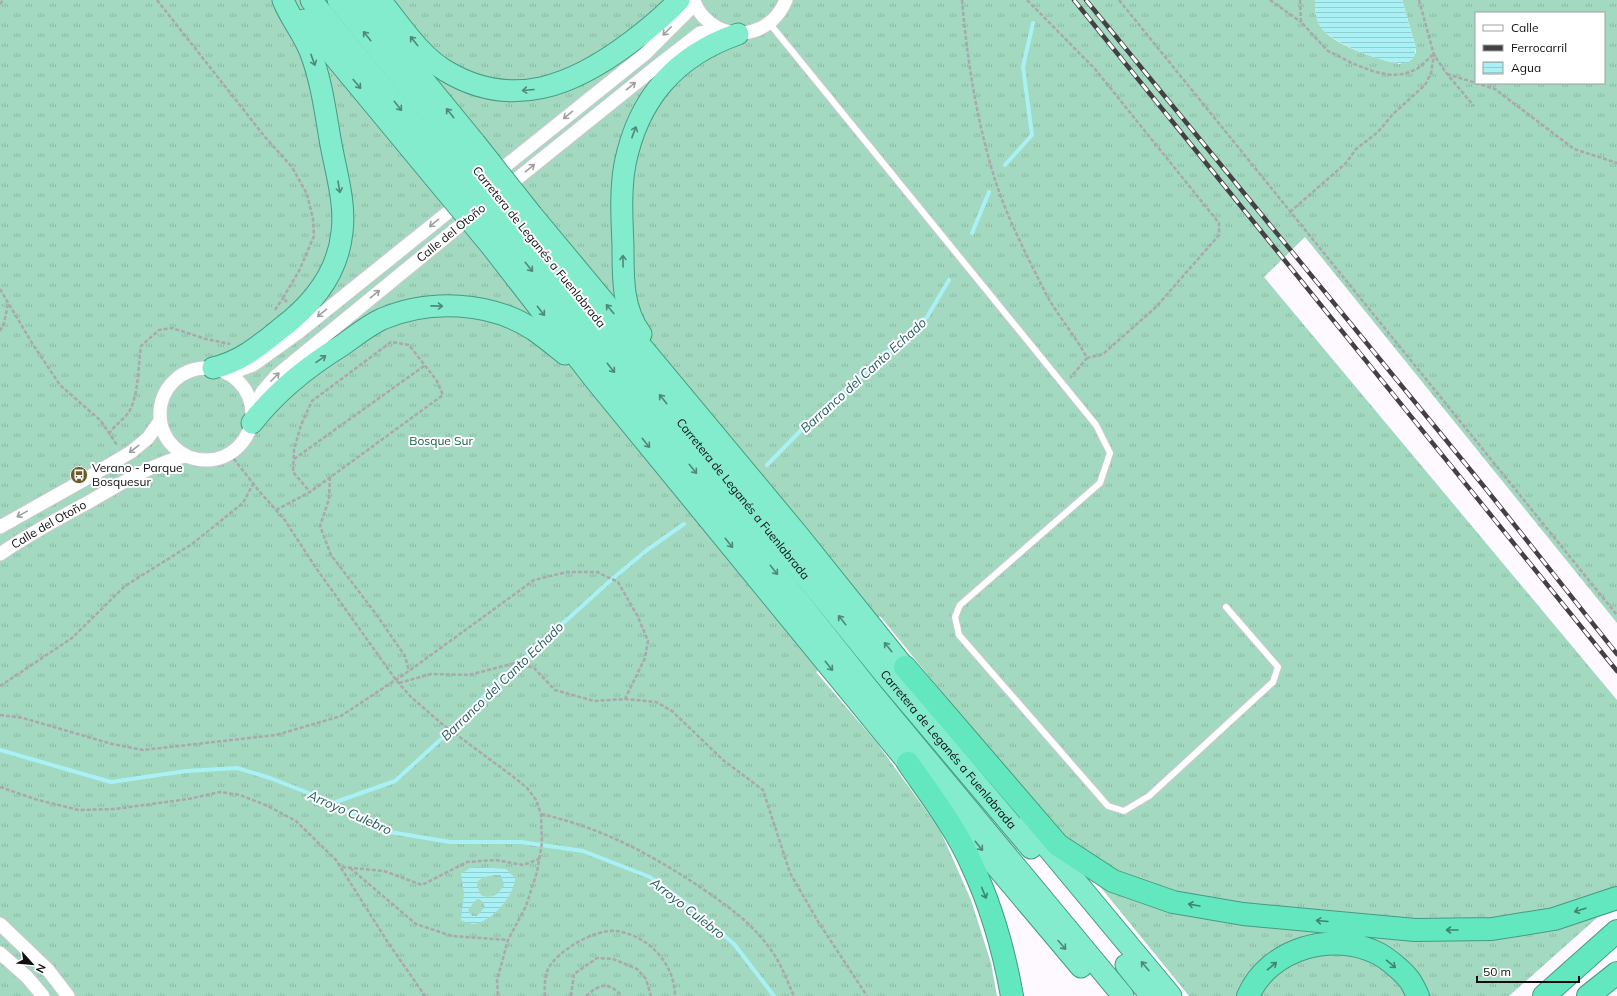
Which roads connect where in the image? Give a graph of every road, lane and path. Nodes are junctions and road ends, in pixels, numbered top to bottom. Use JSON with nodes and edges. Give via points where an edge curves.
{"nodes":[{"id":1,"x":3,"y":0,"type":"edge"},
{"id":2,"x":156,"y":0,"type":"edge"},
{"id":3,"x":283,"y":0,"type":"edge"},
{"id":4,"x":287,"y":0,"type":"edge"},
{"id":5,"x":311,"y":0,"type":"edge"},
{"id":6,"x":338,"y":0,"type":"edge"},
{"id":7,"x":358,"y":0,"type":"edge"},
{"id":8,"x":380,"y":0,"type":"edge"},
{"id":9,"x":786,"y":0,"type":"edge"},
{"id":10,"x":962,"y":0,"type":"edge"},
{"id":11,"x":1027,"y":0,"type":"edge"},
{"id":12,"x":1119,"y":0,"type":"edge"},
{"id":13,"x":1270,"y":0,"type":"edge"},
{"id":14,"x":1300,"y":0,"type":"edge"},
{"id":15,"x":1419,"y":0,"type":"edge"},
{"id":16,"x":689,"y":1,"type":"edge"},
{"id":17,"x":0,"y":4,"type":"edge"},
{"id":18,"x":1302,"y":22,"type":"junction"},
{"id":19,"x":770,"y":24,"type":"junction"},
{"id":20,"x":729,"y":32,"type":"junction"},
{"id":21,"x":1434,"y":55,"type":"junction"},
{"id":22,"x":1447,"y":74,"type":"junction"},
{"id":23,"x":1475,"y":83,"type":"edge"},
{"id":24,"x":1479,"y":84,"type":"edge"},
{"id":25,"x":1474,"y":106,"type":"dead end"},
{"id":26,"x":469,"y":148,"type":"junction"},
{"id":27,"x":1617,"y":163,"type":"edge"},
{"id":28,"x":441,"y":171,"type":"junction"},
{"id":29,"x":1290,"y":212,"type":"junction"},
{"id":30,"x":512,"y":231,"type":"junction"},
{"id":31,"x":0,"y":289,"type":"edge"},
{"id":32,"x":283,"y":298,"type":"junction"},
{"id":33,"x":9,"y":303,"type":"junction"},
{"id":34,"x":281,"y":318,"type":"junction"},
{"id":35,"x":0,"y":330,"type":"edge"},
{"id":36,"x":233,"y":344,"type":"dead end"},
{"id":37,"x":1087,"y":358,"type":"junction"},
{"id":38,"x":424,"y":366,"type":"junction"},
{"id":39,"x":221,"y":371,"type":"junction"},
{"id":40,"x":595,"y":380,"type":"junction"},
{"id":41,"x":1064,"y":385,"type":"junction"},
{"id":42,"x":252,"y":416,"type":"junction"},
{"id":43,"x":160,"y":420,"type":"junction"},
{"id":44,"x":110,"y":434,"type":"junction"},
{"id":45,"x":119,"y":448,"type":"dead end"},
{"id":46,"x":230,"y":454,"type":"junction"},
{"id":47,"x":185,"y":456,"type":"junction"},
{"id":48,"x":294,"y":459,"type":"junction"},
{"id":49,"x":330,"y":477,"type":"junction"},
{"id":50,"x":253,"y":484,"type":"junction"},
{"id":51,"x":310,"y":492,"type":"junction"},
{"id":52,"x":276,"y":510,"type":"junction"},
{"id":53,"x":0,"y":527,"type":"edge"},
{"id":54,"x":798,"y":536,"type":"junction"},
{"id":55,"x":0,"y":554,"type":"edge"},
{"id":56,"x":1226,"y":607,"type":"dead end"},
{"id":57,"x":1617,"y":615,"type":"edge"},
{"id":58,"x":905,"y":667,"type":"junction"},
{"id":59,"x":409,"y":671,"type":"junction"},
{"id":60,"x":396,"y":680,"type":"junction"},
{"id":61,"x":399,"y":684,"type":"junction"},
{"id":62,"x":0,"y":686,"type":"edge"},
{"id":63,"x":625,"y":699,"type":"junction"},
{"id":64,"x":0,"y":714,"type":"edge"},
{"id":65,"x":908,"y":763,"type":"junction"},
{"id":66,"x":0,"y":787,"type":"edge"},
{"id":67,"x":541,"y":814,"type":"junction"},
{"id":68,"x":539,"y":859,"type":"junction"},
{"id":69,"x":341,"y":867,"type":"junction"},
{"id":70,"x":350,"y":868,"type":"junction"},
{"id":71,"x":1617,"y":898,"type":"edge"},
{"id":72,"x":0,"y":924,"type":"edge"},
{"id":73,"x":1617,"y":931,"type":"edge"},
{"id":74,"x":508,"y":940,"type":"junction"},
{"id":75,"x":0,"y":953,"type":"edge"},
{"id":76,"x":1617,"y":973,"type":"edge"},
{"id":77,"x":43,"y":996,"type":"edge"},
{"id":78,"x":68,"y":996,"type":"edge"},
{"id":79,"x":425,"y":996,"type":"edge"},
{"id":80,"x":498,"y":996,"type":"edge"},
{"id":81,"x":545,"y":996,"type":"edge"},
{"id":82,"x":571,"y":996,"type":"edge"},
{"id":83,"x":586,"y":996,"type":"edge"},
{"id":84,"x":622,"y":996,"type":"edge"},
{"id":85,"x":650,"y":996,"type":"edge"},
{"id":86,"x":675,"y":996,"type":"edge"},
{"id":87,"x":794,"y":996,"type":"edge"},
{"id":88,"x":867,"y":996,"type":"edge"},
{"id":89,"x":1012,"y":996,"type":"edge"},
{"id":90,"x":1106,"y":996,"type":"edge"},
{"id":91,"x":1123,"y":996,"type":"edge"},
{"id":92,"x":1151,"y":996,"type":"edge"},
{"id":93,"x":1171,"y":996,"type":"edge"},
{"id":94,"x":1248,"y":996,"type":"edge"},
{"id":95,"x":1418,"y":996,"type":"edge"},
{"id":96,"x":1544,"y":996,"type":"edge"},
{"id":97,"x":1588,"y":996,"type":"edge"}],
"edges":[{"from":1,"to":17,"type":"path"},
{"from":2,"to":32,"type":"path","via":[[265,137],[292,166],[307,194],[314,236],[299,271]]},
{"from":3,"to":34,"type":"highway","one_way":true,"via":[[309,49],[318,74],[342,205],[342,232],[338,252],[326,282],[311,301]]},
{"from":4,"to":28,"type":"highway","one_way":true},
{"from":5,"to":28,"type":"highway","one_way":true},
{"from":26,"to":6,"type":"highway","one_way":true},
{"from":26,"to":7,"type":"highway","one_way":true},
{"from":16,"to":8,"type":"highway","one_way":true,"via":[[666,14],[614,54],[578,76],[543,89],[512,91],[474,84],[445,71],[419,48]]},
{"from":9,"to":19,"type":"street"},
{"from":10,"to":37,"type":"path","via":[[976,104],[993,173],[1011,223],[1046,294],[1076,337]]},
{"from":11,"to":37,"type":"path","via":[[1095,69],[1219,223],[1219,235],[1156,307],[1103,354]]},
{"from":12,"to":29,"type":"path"},
{"from":13,"to":18,"type":"path"},
{"from":14,"to":18,"type":"path"},
{"from":15,"to":21,"type":"path"},
{"from":16,"to":20,"type":"street","via":[[704,18]]},
{"from":16,"to":39,"type":"street","name":"Calle del Otoño","one_way":true,"via":[[645,54],[299,332],[253,365]]},
{"from":18,"to":21,"type":"path","via":[[1328,51],[1375,72],[1404,74],[1417,69]]},
{"from":19,"to":20,"type":"street","name":"Calle del Otoño","via":[[753,32]]},
{"from":19,"to":41,"type":"lane"},
{"from":42,"to":20,"type":"street","name":"Calle del Otoño","one_way":true,"via":[[263,390],[309,348],[656,67],[700,33]]},
{"from":54,"to":20,"type":"highway","one_way":true,"via":[[638,330],[629,310],[624,287],[624,166],[633,132],[648,100],[666,78]]},
{"from":21,"to":22,"type":"path"},
{"from":21,"to":29,"type":"path","via":[[1431,73],[1425,85],[1393,114],[1378,132],[1356,149],[1346,163]]},
{"from":22,"to":23,"type":"path"},
{"from":22,"to":25,"type":"path"},
{"from":24,"to":27,"type":"path","via":[[1495,89],[1574,149]]},
{"from":26,"to":30,"type":"highway","bridge":true},
{"from":28,"to":30,"type":"highway","name":"Carretera de Leganés a Fuenlabrada","bridge":true},
{"from":29,"to":57,"type":"path"},
{"from":30,"to":40,"type":"highway","one_way":true},
{"from":54,"to":30,"type":"highway","one_way":true},
{"from":30,"to":91,"type":"highway","name":"Carretera de Leganés a Fuenlabrada","one_way":true,"via":[[671,441],[871,692]]},
{"from":92,"to":30,"type":"highway","name":"Carretera de Leganés a Fuenlabrada","one_way":true,"via":[[1042,861]]},
{"from":31,"to":33,"type":"path"},
{"from":32,"to":34,"type":"path"},
{"from":32,"to":34,"type":"path","via":[[288,303]]},
{"from":33,"to":35,"type":"path"},
{"from":33,"to":44,"type":"path","via":[[60,384],[101,421]]},
{"from":34,"to":39,"type":"highway","via":[[245,357],[229,364]]},
{"from":36,"to":44,"type":"path","via":[[206,339],[172,328],[159,330],[141,346],[131,409],[112,428]]},
{"from":37,"to":41,"type":"path"},
{"from":38,"to":48,"type":"path"},
{"from":38,"to":48,"type":"path","via":[[409,345],[391,342],[312,401],[301,425]]},
{"from":38,"to":49,"type":"path","via":[[437,381],[443,395]]},
{"from":39,"to":42,"type":"street","via":[[238,380],[247,392]]},
{"from":39,"to":43,"type":"street","via":[[199,368],[180,376],[166,391]]},
{"from":42,"to":40,"type":"highway","one_way":true,"via":[[319,360],[381,320],[425,306],[467,306],[500,314],[533,329]]},
{"from":40,"to":65,"type":"highway","one_way":true},
{"from":41,"to":56,"type":"lane","via":[[1096,425],[1110,453],[1100,483],[960,605],[955,617],[959,635],[1108,806],[1124,811],[1150,796],[1273,682],[1278,667]]},
{"from":42,"to":46,"type":"street","via":[[238,449]]},
{"from":43,"to":47,"type":"street","via":[[165,437],[172,447]]},
{"from":43,"to":53,"type":"street","name":"Calle del Otoño","one_way":true,"via":[[148,438],[131,452]]},
{"from":44,"to":45,"type":"path"},
{"from":46,"to":47,"type":"street","via":[[222,459],[200,461]]},
{"from":46,"to":50,"type":"path"},
{"from":47,"to":55,"type":"street","name":"Calle del Otoño","via":[[164,461],[141,471],[24,537]]},
{"from":48,"to":51,"type":"path","via":[[293,472]]},
{"from":49,"to":51,"type":"path"},
{"from":49,"to":59,"type":"path","via":[[329,499],[320,526],[331,555],[405,656]]},
{"from":50,"to":52,"type":"path"},
{"from":50,"to":62,"type":"path","via":[[243,503],[198,540],[125,586],[72,638]]},
{"from":51,"to":52,"type":"path"},
{"from":52,"to":60,"type":"path"},
{"from":58,"to":54,"type":"highway","one_way":true},
{"from":71,"to":58,"type":"highway","one_way":true,"via":[[1554,919],[1492,929],[1446,930],[1416,930],[1243,914],[1173,902],[1113,881],[1058,845]]},
{"from":93,"to":58,"type":"highway","one_way":true,"via":[[1051,854]]},
{"from":59,"to":60,"type":"path"},
{"from":59,"to":63,"type":"path","via":[[534,580],[567,572],[597,572],[618,582],[635,611],[648,641],[645,658]]},
{"from":60,"to":61,"type":"path"},
{"from":60,"to":64,"type":"path","via":[[341,716],[276,735],[143,750]]},
{"from":61,"to":63,"type":"path","via":[[430,674],[469,674],[515,663],[534,668],[555,690],[594,701]]},
{"from":61,"to":67,"type":"path","via":[[442,724],[527,788],[536,800]]},
{"from":63,"to":88,"type":"path","via":[[656,702],[672,711],[723,760],[763,790],[790,873]]},
{"from":65,"to":89,"type":"highway","one_way":true,"via":[[949,823],[971,862],[994,923]]},
{"from":65,"to":90,"type":"highway","one_way":true},
{"from":66,"to":69,"type":"path","via":[[79,810],[115,809],[220,792],[240,795],[296,821],[319,841]]},
{"from":67,"to":68,"type":"path"},
{"from":67,"to":87,"type":"path","via":[[565,820],[629,844],[669,866],[742,916],[772,950]]},
{"from":68,"to":70,"type":"path","via":[[523,865],[496,860],[467,862],[422,885],[384,871]]},
{"from":68,"to":74,"type":"path","via":[[526,906]]},
{"from":69,"to":70,"type":"path"},
{"from":69,"to":79,"type":"path"},
{"from":70,"to":74,"type":"path","via":[[416,924],[452,936]]},
{"from":72,"to":78,"type":"street","via":[[48,970]]},
{"from":73,"to":96,"type":"highway"},
{"from":74,"to":80,"type":"path","via":[[497,980]]},
{"from":75,"to":77,"type":"street","via":[[27,977]]},
{"from":76,"to":97,"type":"highway"},
{"from":81,"to":86,"type":"path","via":[[548,969],[564,951],[601,932],[616,931],[633,936],[652,947],[667,963]]},
{"from":82,"to":85,"type":"path","via":[[574,974],[597,958],[613,959],[637,969],[646,979]]},
{"from":83,"to":84,"type":"path","via":[[606,985]]},
{"from":94,"to":95,"type":"highway","one_way":true,"via":[[1269,966],[1300,948],[1344,942],[1379,954],[1407,977]]}]}
